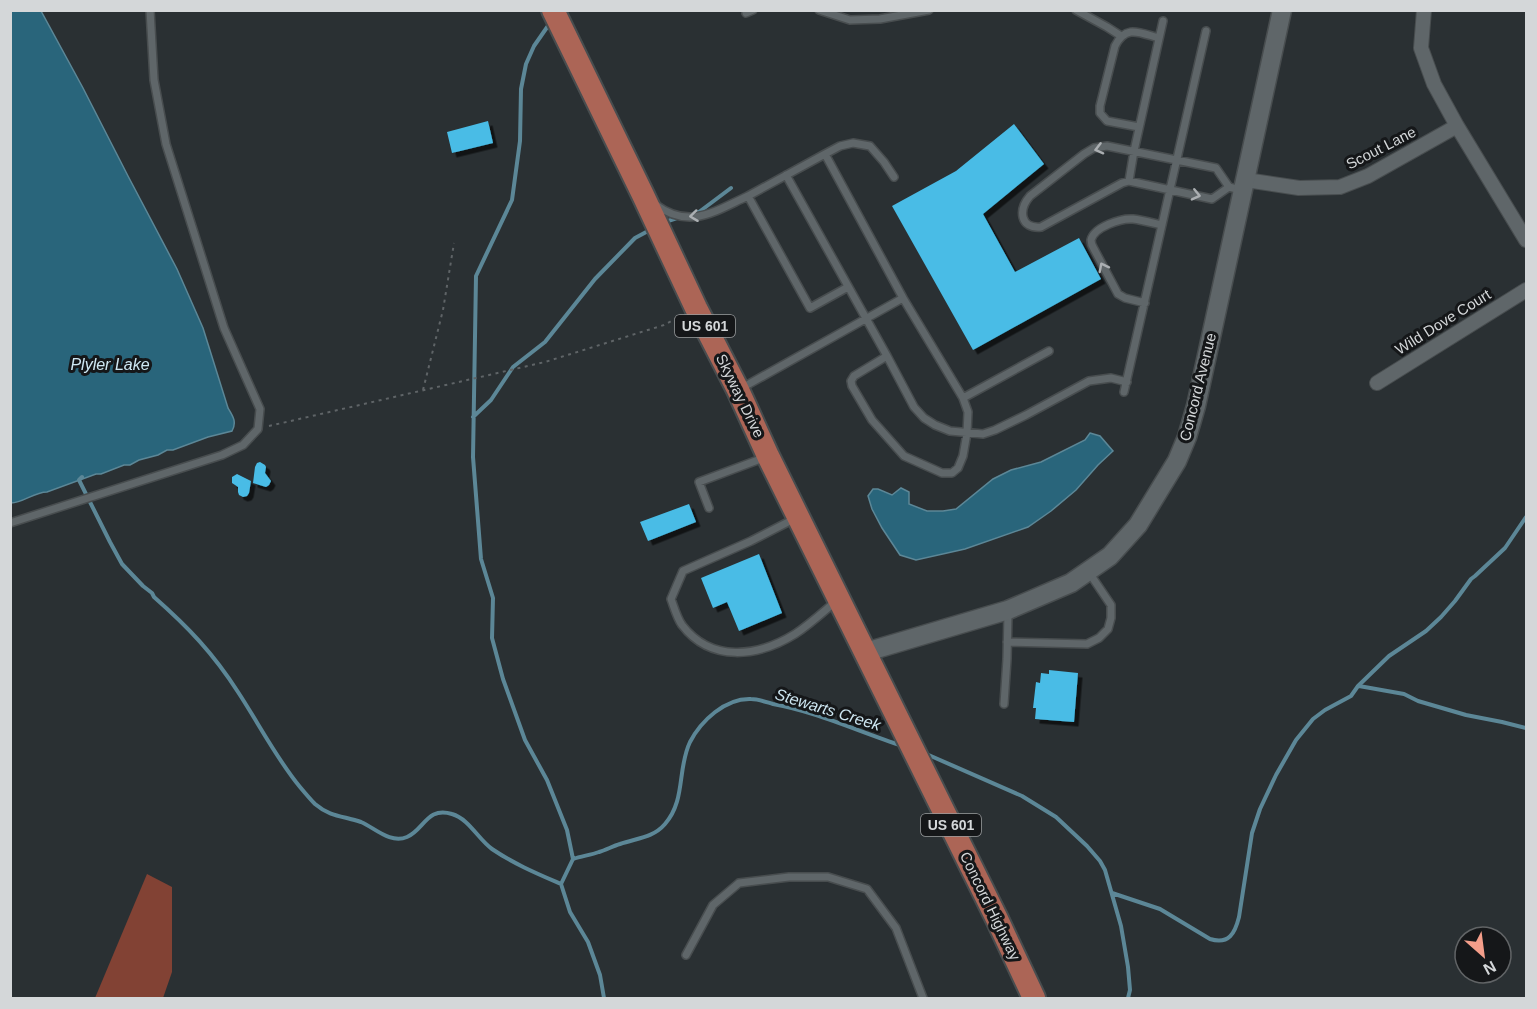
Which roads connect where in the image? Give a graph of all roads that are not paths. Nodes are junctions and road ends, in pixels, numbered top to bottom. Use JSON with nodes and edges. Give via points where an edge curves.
{"nodes":[{"id":1,"x":150,"y":10,"type":"edge"},
{"id":2,"x":553,"y":10,"type":"edge"},
{"id":3,"x":819,"y":10,"type":"edge"},
{"id":4,"x":929,"y":10,"type":"edge"},
{"id":5,"x":1076,"y":10,"type":"edge"},
{"id":6,"x":1282,"y":10,"type":"edge"},
{"id":7,"x":1424,"y":10,"type":"edge"},
{"id":8,"x":1163,"y":21,"type":"dead end"},
{"id":9,"x":1206,"y":31,"type":"dead end"},
{"id":10,"x":1121,"y":36,"type":"junction"},
{"id":11,"x":1159,"y":38,"type":"junction"},
{"id":12,"x":1457,"y":126,"type":"junction"},
{"id":13,"x":1139,"y":127,"type":"junction"},
{"id":14,"x":1134,"y":151,"type":"junction"},
{"id":15,"x":825,"y":154,"type":"junction"},
{"id":16,"x":1176,"y":160,"type":"junction"},
{"id":17,"x":786,"y":175,"type":"junction"},
{"id":18,"x":894,"y":177,"type":"dead end"},
{"id":19,"x":1129,"y":181,"type":"junction"},
{"id":20,"x":1240,"y":186,"type":"junction"},
{"id":21,"x":1170,"y":189,"type":"junction"},
{"id":22,"x":643,"y":195,"type":"junction"},
{"id":23,"x":748,"y":196,"type":"junction"},
{"id":24,"x":1162,"y":225,"type":"junction"},
{"id":25,"x":1527,"y":240,"type":"edge"},
{"id":26,"x":848,"y":287,"type":"junction"},
{"id":27,"x":1527,"y":290,"type":"edge"},
{"id":28,"x":903,"y":298,"type":"junction"},
{"id":29,"x":1144,"y":303,"type":"junction"},
{"id":30,"x":866,"y":319,"type":"junction"},
{"id":31,"x":1049,"y":351,"type":"dead end"},
{"id":32,"x":887,"y":356,"type":"junction"},
{"id":33,"x":1127,"y":382,"type":"junction"},
{"id":34,"x":1377,"y":383,"type":"dead end"},
{"id":35,"x":738,"y":390,"type":"junction"},
{"id":36,"x":1125,"y":392,"type":"dead end"},
{"id":37,"x":963,"y":398,"type":"junction"},
{"id":38,"x":967,"y":433,"type":"junction"},
{"id":39,"x":768,"y":456,"type":"junction"},
{"id":40,"x":709,"y":508,"type":"dead end"},
{"id":41,"x":799,"y":517,"type":"junction"},
{"id":42,"x":10,"y":523,"type":"edge"},
{"id":43,"x":1088,"y":571,"type":"junction"},
{"id":44,"x":839,"y":598,"type":"junction"},
{"id":45,"x":1008,"y":610,"type":"junction"},
{"id":46,"x":1007,"y":642,"type":"junction"},
{"id":47,"x":866,"y":652,"type":"junction"},
{"id":48,"x":1004,"y":704,"type":"dead end"},
{"id":49,"x":686,"y":955,"type":"dead end"},
{"id":50,"x":923,"y":999,"type":"edge"},
{"id":51,"x":1034,"y":999,"type":"edge"}],
"edges":[{"from":1,"to":42,"type":"lane","via":[[154,80],[166,144],[224,328],[260,409],[258,429],[243,445],[222,455]]},
{"from":2,"to":22,"type":"highway","name":"Skyway Drive","number":"US 601"},
{"from":3,"to":4,"type":"lane","via":[[850,20]]},
{"from":5,"to":10,"type":"lane"},
{"from":6,"to":20,"type":"street","name":"Concord Avenue"},
{"from":7,"to":12,"type":"street","via":[[1421,48],[1434,84]]},
{"from":8,"to":11,"type":"lane"},
{"from":9,"to":16,"type":"lane"},
{"from":10,"to":11,"type":"lane","via":[[1130,32]]},
{"from":10,"to":13,"type":"lane","via":[[1115,46],[1100,113],[1107,121]]},
{"from":11,"to":13,"type":"lane"},
{"from":12,"to":20,"type":"street","name":"Scout Lane","via":[[1368,176],[1340,187]]},
{"from":12,"to":25,"type":"street"},
{"from":13,"to":14,"type":"lane"},
{"from":14,"to":16,"type":"lane"},
{"from":14,"to":19,"type":"lane"},
{"from":14,"to":19,"type":"lane","one_way":true,"via":[[1107,146],[1084,154],[1023,203],[1023,219],[1032,228],[1041,227]]},
{"from":15,"to":17,"type":"lane"},
{"from":15,"to":18,"type":"lane","via":[[853,143],[870,146]]},
{"from":15,"to":28,"type":"lane"},
{"from":16,"to":20,"type":"lane","via":[[1216,168]]},
{"from":16,"to":21,"type":"lane"},
{"from":17,"to":23,"type":"lane"},
{"from":17,"to":26,"type":"lane"},
{"from":19,"to":21,"type":"lane"},
{"from":21,"to":20,"type":"lane","one_way":true,"via":[[1212,199]]},
{"from":20,"to":43,"type":"street","name":"Concord Avenue","via":[[1188,437],[1138,525],[1110,556]]},
{"from":21,"to":24,"type":"lane"},
{"from":23,"to":22,"type":"lane","one_way":true,"via":[[698,217],[686,218],[663,210]]},
{"from":22,"to":35,"type":"highway","name":"Skyway Drive","number":"US 601"},
{"from":23,"to":26,"type":"lane","via":[[810,308]]},
{"from":24,"to":29,"type":"lane"},
{"from":29,"to":24,"type":"lane","one_way":true,"via":[[1118,294],[1091,238],[1106,225],[1120,220]]},
{"from":26,"to":30,"type":"lane"},
{"from":27,"to":34,"type":"street","name":"Wild Dove Court"},
{"from":28,"to":30,"type":"lane"},
{"from":28,"to":37,"type":"lane"},
{"from":29,"to":33,"type":"lane"},
{"from":30,"to":32,"type":"lane"},
{"from":30,"to":35,"type":"lane"},
{"from":31,"to":37,"type":"lane"},
{"from":32,"to":38,"type":"lane","via":[[924,418],[950,431]]},
{"from":32,"to":38,"type":"lane","via":[[851,381],[872,420],[904,456],[942,473],[952,472],[963,456]]},
{"from":33,"to":36,"type":"lane"},
{"from":33,"to":38,"type":"lane","via":[[1111,378],[1089,381],[994,430]]},
{"from":35,"to":39,"type":"highway","name":"Skyway Drive","number":"US 601"},
{"from":37,"to":38,"type":"lane","via":[[968,411]]},
{"from":39,"to":40,"type":"lane","via":[[699,482]]},
{"from":39,"to":41,"type":"highway","name":"Skyway Drive","number":"US 601"},
{"from":41,"to":44,"type":"highway","name":"Skyway Drive","number":"US 601"},
{"from":41,"to":44,"type":"lane","via":[[683,571],[671,599],[681,624],[702,644],[730,654],[762,650],[795,634]]},
{"from":43,"to":45,"type":"street","name":"Concord Avenue","via":[[1071,583]]},
{"from":43,"to":46,"type":"lane","via":[[1111,605],[1108,629],[1099,638],[1088,644]]},
{"from":44,"to":47,"type":"highway","name":"Skyway Drive","number":"US 601"},
{"from":45,"to":46,"type":"lane"},
{"from":45,"to":47,"type":"street","name":"Concord Avenue"},
{"from":46,"to":48,"type":"lane"},
{"from":47,"to":51,"type":"highway","name":"Concord Highway","number":"US 601"},
{"from":49,"to":50,"type":"lane","via":[[713,905],[739,883],[828,877],[867,889],[896,928]]}]}
